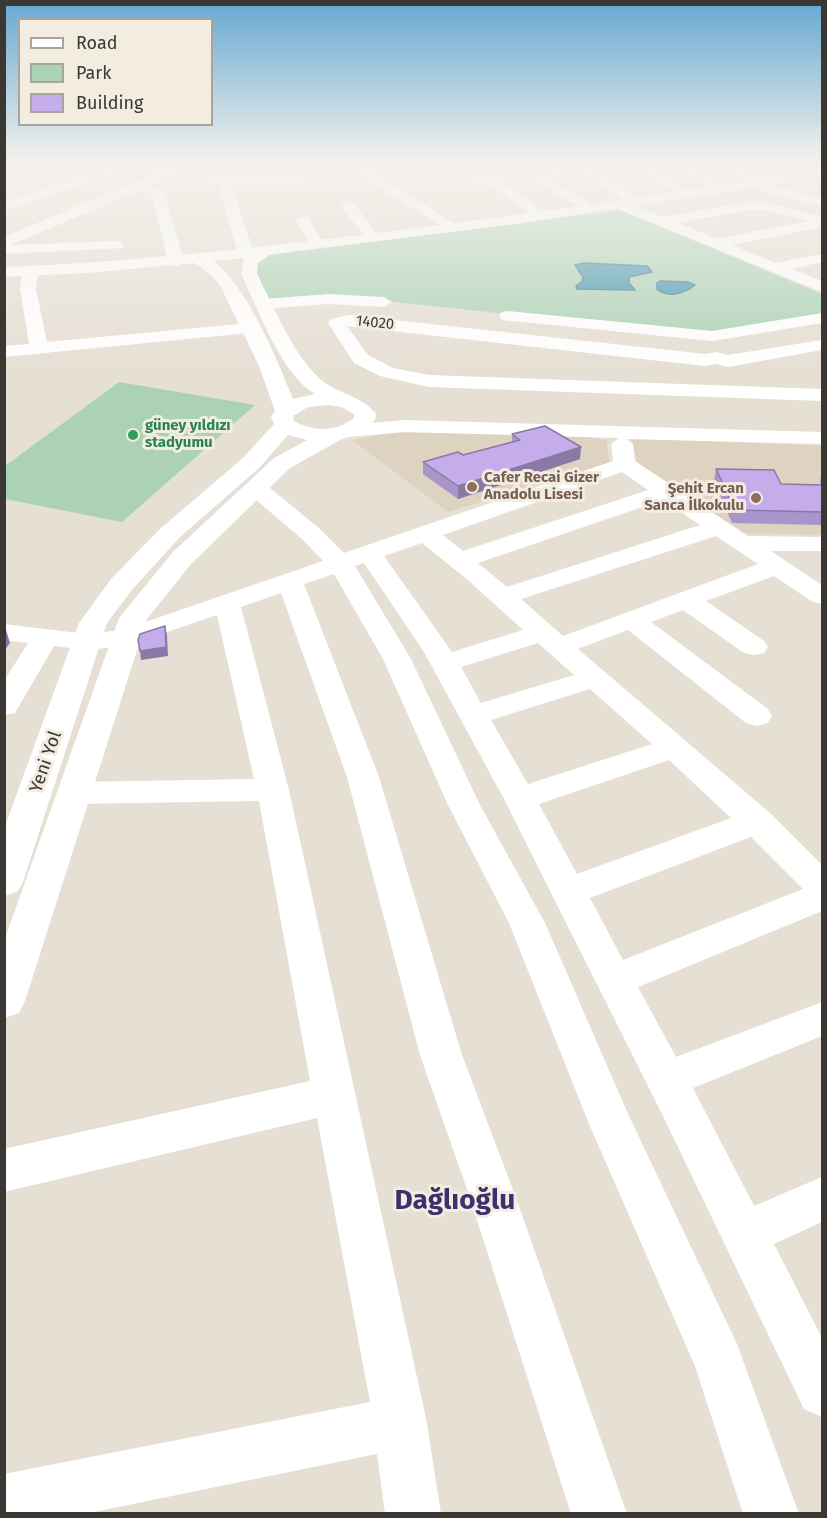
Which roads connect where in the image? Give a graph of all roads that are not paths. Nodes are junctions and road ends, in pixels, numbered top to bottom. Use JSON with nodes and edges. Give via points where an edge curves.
{"nodes":[{"id":1,"x":31,"y":233,"type":"edge"},
{"id":2,"x":168,"y":233,"type":"edge"},
{"id":3,"x":240,"y":233,"type":"edge"},
{"id":4,"x":311,"y":233,"type":"edge"},
{"id":5,"x":370,"y":233,"type":"edge"},
{"id":6,"x":411,"y":233,"type":"edge"},
{"id":7,"x":689,"y":233,"type":"edge"},
{"id":8,"x":765,"y":233,"type":"edge"},
{"id":9,"x":373,"y":237,"type":"junction"},
{"id":10,"x":4,"y":243,"type":"edge"},
{"id":11,"x":715,"y":243,"type":"junction"},
{"id":12,"x":318,"y":244,"type":"junction"},
{"id":13,"x":4,"y":250,"type":"edge"},
{"id":14,"x":267,"y":250,"type":"junction"},
{"id":15,"x":246,"y":253,"type":"junction"},
{"id":16,"x":198,"y":258,"type":"junction"},
{"id":17,"x":822,"y":258,"type":"edge"},
{"id":18,"x":176,"y":261,"type":"junction"},
{"id":19,"x":120,"y":267,"type":"junction"},
{"id":20,"x":774,"y":268,"type":"junction"},
{"id":21,"x":4,"y":272,"type":"edge"},
{"id":22,"x":30,"y":272,"type":"junction"},
{"id":23,"x":822,"y":288,"type":"edge"},
{"id":24,"x":264,"y":304,"type":"junction"},
{"id":25,"x":397,"y":304,"type":"dead end"},
{"id":26,"x":491,"y":314,"type":"dead end"},
{"id":27,"x":822,"y":318,"type":"edge"},
{"id":28,"x":249,"y":328,"type":"junction"},
{"id":29,"x":822,"y":345,"type":"edge"},
{"id":30,"x":39,"y":348,"type":"junction"},
{"id":31,"x":4,"y":352,"type":"edge"},
{"id":32,"x":705,"y":360,"type":"junction"},
{"id":33,"x":728,"y":361,"type":"junction"},
{"id":34,"x":714,"y":392,"type":"junction"},
{"id":35,"x":739,"y":393,"type":"junction"},
{"id":36,"x":822,"y":395,"type":"edge"},
{"id":37,"x":347,"y":402,"type":"junction"},
{"id":38,"x":286,"y":418,"type":"junction"},
{"id":39,"x":722,"y":422,"type":"junction"},
{"id":40,"x":749,"y":423,"type":"junction"},
{"id":41,"x":822,"y":426,"type":"edge"},
{"id":42,"x":621,"y":432,"type":"junction"},
{"id":43,"x":341,"y":433,"type":"junction"},
{"id":44,"x":822,"y":438,"type":"edge"},
{"id":45,"x":624,"y":464,"type":"junction"},
{"id":46,"x":256,"y":489,"type":"junction"},
{"id":47,"x":666,"y":492,"type":"junction"},
{"id":48,"x":719,"y":527,"type":"junction"},
{"id":49,"x":425,"y":534,"type":"junction"},
{"id":50,"x":743,"y":543,"type":"junction"},
{"id":51,"x":822,"y":544,"type":"edge"},
{"id":52,"x":356,"y":559,"type":"junction"},
{"id":53,"x":461,"y":560,"type":"junction"},
{"id":54,"x":777,"y":566,"type":"junction"},
{"id":55,"x":290,"y":582,"type":"junction"},
{"id":56,"x":504,"y":596,"type":"junction"},
{"id":57,"x":822,"y":596,"type":"edge"},
{"id":58,"x":686,"y":600,"type":"junction"},
{"id":59,"x":227,"y":603,"type":"junction"},
{"id":60,"x":632,"y":620,"type":"junction"},
{"id":61,"x":4,"y":632,"type":"edge"},
{"id":62,"x":45,"y":638,"type":"junction"},
{"id":63,"x":126,"y":638,"type":"junction"},
{"id":64,"x":550,"y":640,"type":"junction"},
{"id":65,"x":87,"y":642,"type":"junction"},
{"id":66,"x":754,"y":647,"type":"dead end"},
{"id":67,"x":444,"y":663,"type":"junction"},
{"id":68,"x":14,"y":675,"type":"edge"},
{"id":69,"x":595,"y":678,"type":"junction"},
{"id":70,"x":4,"y":706,"type":"edge"},
{"id":71,"x":473,"y":716,"type":"junction"},
{"id":72,"x":757,"y":716,"type":"dead end"},
{"id":73,"x":675,"y":747,"type":"junction"},
{"id":74,"x":273,"y":790,"type":"junction"},
{"id":75,"x":74,"y":794,"type":"junction"},
{"id":76,"x":520,"y":799,"type":"junction"},
{"id":77,"x":758,"y":821,"type":"junction"},
{"id":78,"x":4,"y":882,"type":"edge"},
{"id":79,"x":822,"y":886,"type":"edge"},
{"id":80,"x":568,"y":892,"type":"junction"},
{"id":81,"x":822,"y":896,"type":"edge"},
{"id":82,"x":614,"y":980,"type":"junction"},
{"id":83,"x":4,"y":1001,"type":"edge"},
{"id":84,"x":822,"y":1019,"type":"edge"},
{"id":85,"x":666,"y":1079,"type":"junction"},
{"id":86,"x":334,"y":1095,"type":"junction"},
{"id":87,"x":4,"y":1171,"type":"edge"},
{"id":88,"x":822,"y":1199,"type":"edge"},
{"id":89,"x":744,"y":1234,"type":"junction"},
{"id":90,"x":822,"y":1391,"type":"edge"},
{"id":91,"x":400,"y":1424,"type":"junction"},
{"id":92,"x":4,"y":1502,"type":"edge"},
{"id":93,"x":413,"y":1514,"type":"edge"},
{"id":94,"x":599,"y":1514,"type":"edge"},
{"id":95,"x":771,"y":1514,"type":"edge"}],
"edges":[{"from":1,"to":10,"type":"street"},
{"from":2,"to":18,"type":"street"},
{"from":3,"to":15,"type":"street"},
{"from":4,"to":12,"type":"street"},
{"from":5,"to":9,"type":"street"},
{"from":6,"to":9,"type":"main road"},
{"from":7,"to":11,"type":"street"},
{"from":8,"to":11,"type":"street"},
{"from":9,"to":12,"type":"main road"},
{"from":11,"to":20,"type":"street"},
{"from":12,"to":14,"type":"main road"},
{"from":13,"to":19,"type":"street","via":[[116,239]]},
{"from":14,"to":15,"type":"main road"},
{"from":14,"to":24,"type":"main road","via":[[250,261],[249,274]]},
{"from":15,"to":16,"type":"main road"},
{"from":16,"to":18,"type":"main road"},
{"from":16,"to":28,"type":"main road","via":[[224,279]]},
{"from":17,"to":20,"type":"street"},
{"from":18,"to":19,"type":"main road"},
{"from":19,"to":22,"type":"main road"},
{"from":20,"to":23,"type":"street"},
{"from":21,"to":22,"type":"main road"},
{"from":22,"to":30,"type":"street","via":[[28,289]]},
{"from":24,"to":25,"type":"street","via":[[338,299]]},
{"from":24,"to":37,"type":"main road","via":[[296,366],[313,384]]},
{"from":26,"to":27,"type":"street","via":[[712,336]]},
{"from":28,"to":30,"type":"street"},
{"from":28,"to":38,"type":"main road","via":[[286,403]]},
{"from":29,"to":33,"type":"street"},
{"from":30,"to":31,"type":"street"},
{"from":32,"to":33,"type":"street"},
{"from":32,"to":34,"type":"street"},
{"from":32,"to":34,"type":"street","name":"14020","via":[[349,320],[336,323],[361,359],[387,372],[429,381]]},
{"from":33,"to":35,"type":"street"},
{"from":34,"to":35,"type":"street"},
{"from":34,"to":39,"type":"street"},
{"from":35,"to":36,"type":"street"},
{"from":35,"to":40,"type":"street"},
{"from":37,"to":38,"type":"main road","via":[[314,400],[294,406]]},
{"from":37,"to":39,"type":"street","via":[[418,412]]},
{"from":37,"to":43,"type":"main road","via":[[361,408],[364,420]]},
{"from":38,"to":43,"type":"main road","via":[[304,434]]},
{"from":38,"to":65,"type":"main road","name":"Yeni Yol","via":[[251,463],[170,533],[121,585],[93,622]]},
{"from":39,"to":40,"type":"street"},
{"from":40,"to":41,"type":"street"},
{"from":42,"to":43,"type":"street","via":[[404,426]]},
{"from":42,"to":44,"type":"street"},
{"from":42,"to":45,"type":"street"},
{"from":43,"to":46,"type":"main road","via":[[282,464]]},
{"from":45,"to":47,"type":"street"},
{"from":45,"to":49,"type":"street"},
{"from":46,"to":52,"type":"street","via":[[311,534]]},
{"from":46,"to":63,"type":"main road","via":[[182,558],[133,618]]},
{"from":47,"to":48,"type":"street"},
{"from":47,"to":53,"type":"street"},
{"from":48,"to":50,"type":"street"},
{"from":48,"to":56,"type":"street"},
{"from":49,"to":52,"type":"street"},
{"from":49,"to":53,"type":"street"},
{"from":50,"to":51,"type":"street"},
{"from":50,"to":54,"type":"street"},
{"from":52,"to":55,"type":"street"},
{"from":52,"to":67,"type":"street"},
{"from":52,"to":95,"type":"street","via":[[464,805],[527,923],[611,1124],[719,1362]]},
{"from":53,"to":56,"type":"street"},
{"from":54,"to":57,"type":"street"},
{"from":54,"to":58,"type":"street"},
{"from":55,"to":59,"type":"street"},
{"from":55,"to":94,"type":"street","via":[[363,777],[441,1054]]},
{"from":56,"to":64,"type":"street"},
{"from":58,"to":60,"type":"street"},
{"from":58,"to":66,"type":"street"},
{"from":59,"to":63,"type":"street"},
{"from":59,"to":74,"type":"street"},
{"from":60,"to":64,"type":"street"},
{"from":60,"to":72,"type":"street"},
{"from":61,"to":62,"type":"street"},
{"from":62,"to":65,"type":"street"},
{"from":62,"to":68,"type":"street"},
{"from":63,"to":65,"type":"street"},
{"from":63,"to":75,"type":"main road"},
{"from":64,"to":67,"type":"street"},
{"from":64,"to":69,"type":"street"},
{"from":65,"to":78,"type":"main road","name":"Yeni Yol"},
{"from":67,"to":71,"type":"street"},
{"from":68,"to":70,"type":"street"},
{"from":69,"to":71,"type":"street"},
{"from":69,"to":73,"type":"street"},
{"from":71,"to":76,"type":"street"},
{"from":73,"to":76,"type":"street"},
{"from":73,"to":77,"type":"street"},
{"from":74,"to":75,"type":"street"},
{"from":74,"to":86,"type":"street"},
{"from":75,"to":83,"type":"main road"},
{"from":76,"to":80,"type":"street"},
{"from":77,"to":79,"type":"street"},
{"from":77,"to":80,"type":"street"},
{"from":80,"to":82,"type":"street"},
{"from":81,"to":82,"type":"street"},
{"from":82,"to":85,"type":"street"},
{"from":84,"to":85,"type":"street"},
{"from":85,"to":89,"type":"street"},
{"from":86,"to":87,"type":"street"},
{"from":86,"to":91,"type":"street"},
{"from":88,"to":89,"type":"street"},
{"from":89,"to":90,"type":"street"},
{"from":91,"to":92,"type":"street"},
{"from":91,"to":93,"type":"street"}]}
